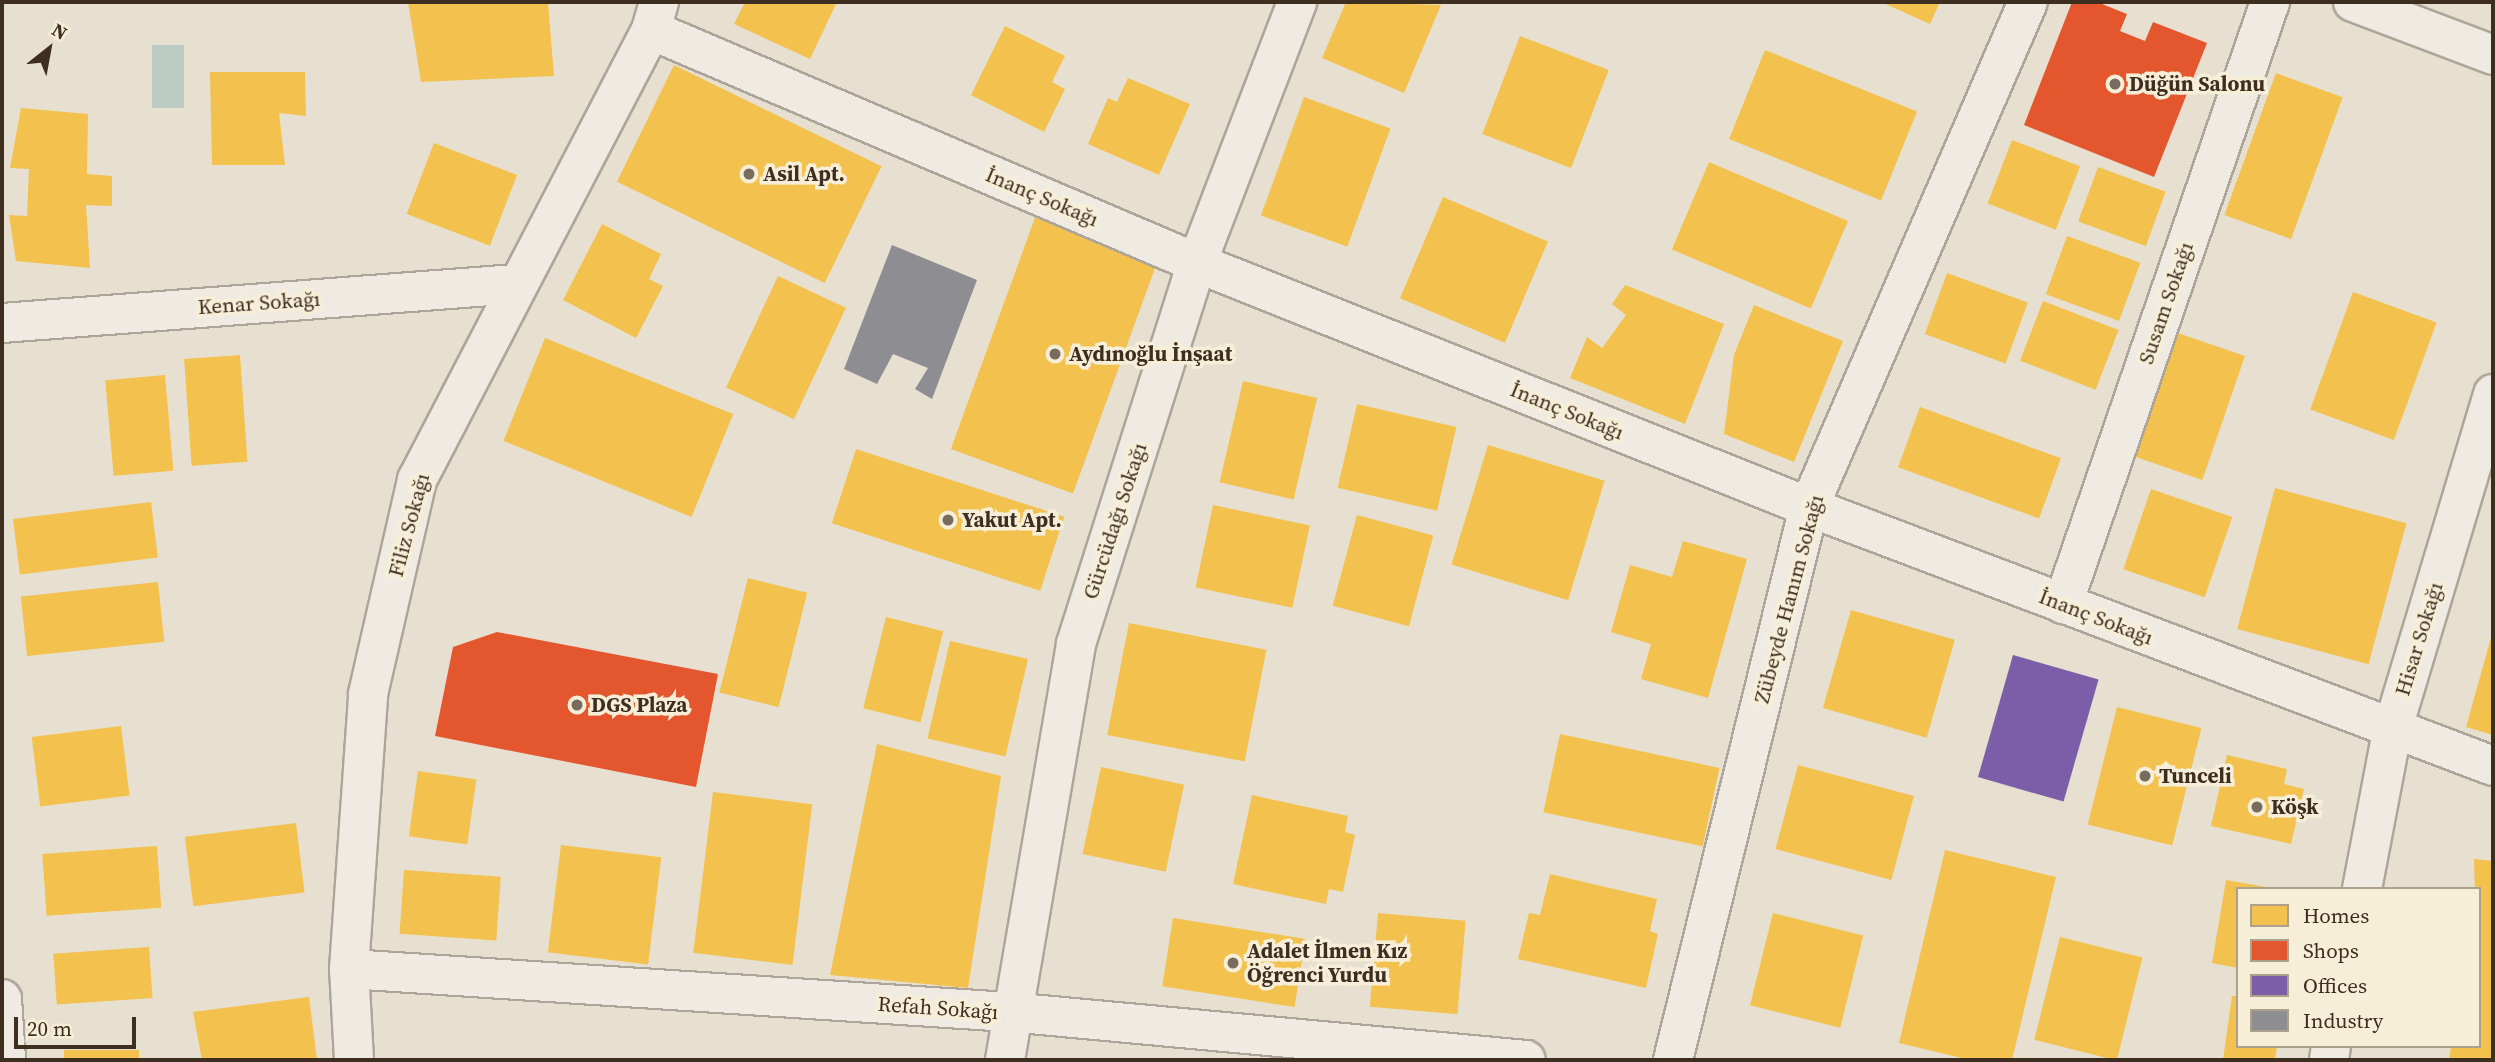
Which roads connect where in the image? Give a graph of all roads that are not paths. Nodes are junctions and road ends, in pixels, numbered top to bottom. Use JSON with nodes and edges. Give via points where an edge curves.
{"nodes":[{"id":1,"x":1297,"y":2,"type":"edge"},
{"id":2,"x":2028,"y":2,"type":"edge"},
{"id":3,"x":2270,"y":2,"type":"edge"},
{"id":4,"x":2353,"y":2,"type":"edge"},
{"id":5,"x":655,"y":16,"type":"edge"},
{"id":6,"x":2493,"y":55,"type":"edge"},
{"id":7,"x":1197,"y":263,"type":"junction"},
{"id":8,"x":516,"y":284,"type":"junction"},
{"id":9,"x":2,"y":323,"type":"edge"},
{"id":10,"x":2492,"y":403,"type":"edge"},
{"id":11,"x":1809,"y":507,"type":"junction"},
{"id":12,"x":2063,"y":604,"type":"junction"},
{"id":13,"x":2392,"y":731,"type":"junction"},
{"id":14,"x":2493,"y":766,"type":"edge"},
{"id":15,"x":2362,"y":887,"type":"edge"},
{"id":16,"x":349,"y":969,"type":"junction"},
{"id":17,"x":2,"y":999,"type":"edge"},
{"id":18,"x":1009,"y":1012,"type":"junction"},
{"id":19,"x":6,"y":1060,"type":"edge"},
{"id":20,"x":354,"y":1060,"type":"edge"},
{"id":21,"x":1005,"y":1060,"type":"edge"},
{"id":22,"x":1526,"y":1060,"type":"edge"},
{"id":23,"x":1673,"y":1060,"type":"edge"}],
"edges":[{"from":1,"to":7,"type":"street","name":"Gürcüdağı Sokağı"},
{"from":2,"to":11,"type":"street","name":"Zübeyde Hanım Sokağı"},
{"from":3,"to":12,"type":"street","name":"Susam Sokağı"},
{"from":4,"to":6,"type":"street"},
{"from":5,"to":7,"type":"street","name":"İnanç Sokağı"},
{"from":5,"to":8,"type":"street","name":"Filiz Sokağı"},
{"from":7,"to":11,"type":"street","name":"İnanç Sokağı"},
{"from":7,"to":18,"type":"street","name":"Gürcüdağı Sokağı","via":[[1076,644]]},
{"from":8,"to":9,"type":"street","name":"Kenar Sokağı"},
{"from":8,"to":16,"type":"street","name":"Filiz Sokağı","via":[[417,480],[368,694]]},
{"from":10,"to":13,"type":"street","name":"Hisar Sokağı"},
{"from":11,"to":12,"type":"street","name":"İnanç Sokağı"},
{"from":11,"to":23,"type":"street","name":"Zübeyde Hanım Sokağı"},
{"from":12,"to":13,"type":"street","name":"İnanç Sokağı"},
{"from":13,"to":14,"type":"street","name":"İnanç Sokağı"},
{"from":13,"to":15,"type":"street","name":"Hisar Sokağı"},
{"from":16,"to":18,"type":"street","name":"Refah Sokağı"},
{"from":16,"to":20,"type":"street","name":"Filiz Sokağı"},
{"from":17,"to":19,"type":"street"},
{"from":18,"to":21,"type":"street","name":"Gürcüdağı Sokağı"},
{"from":18,"to":22,"type":"street","name":"Refah Sokağı"}]}
